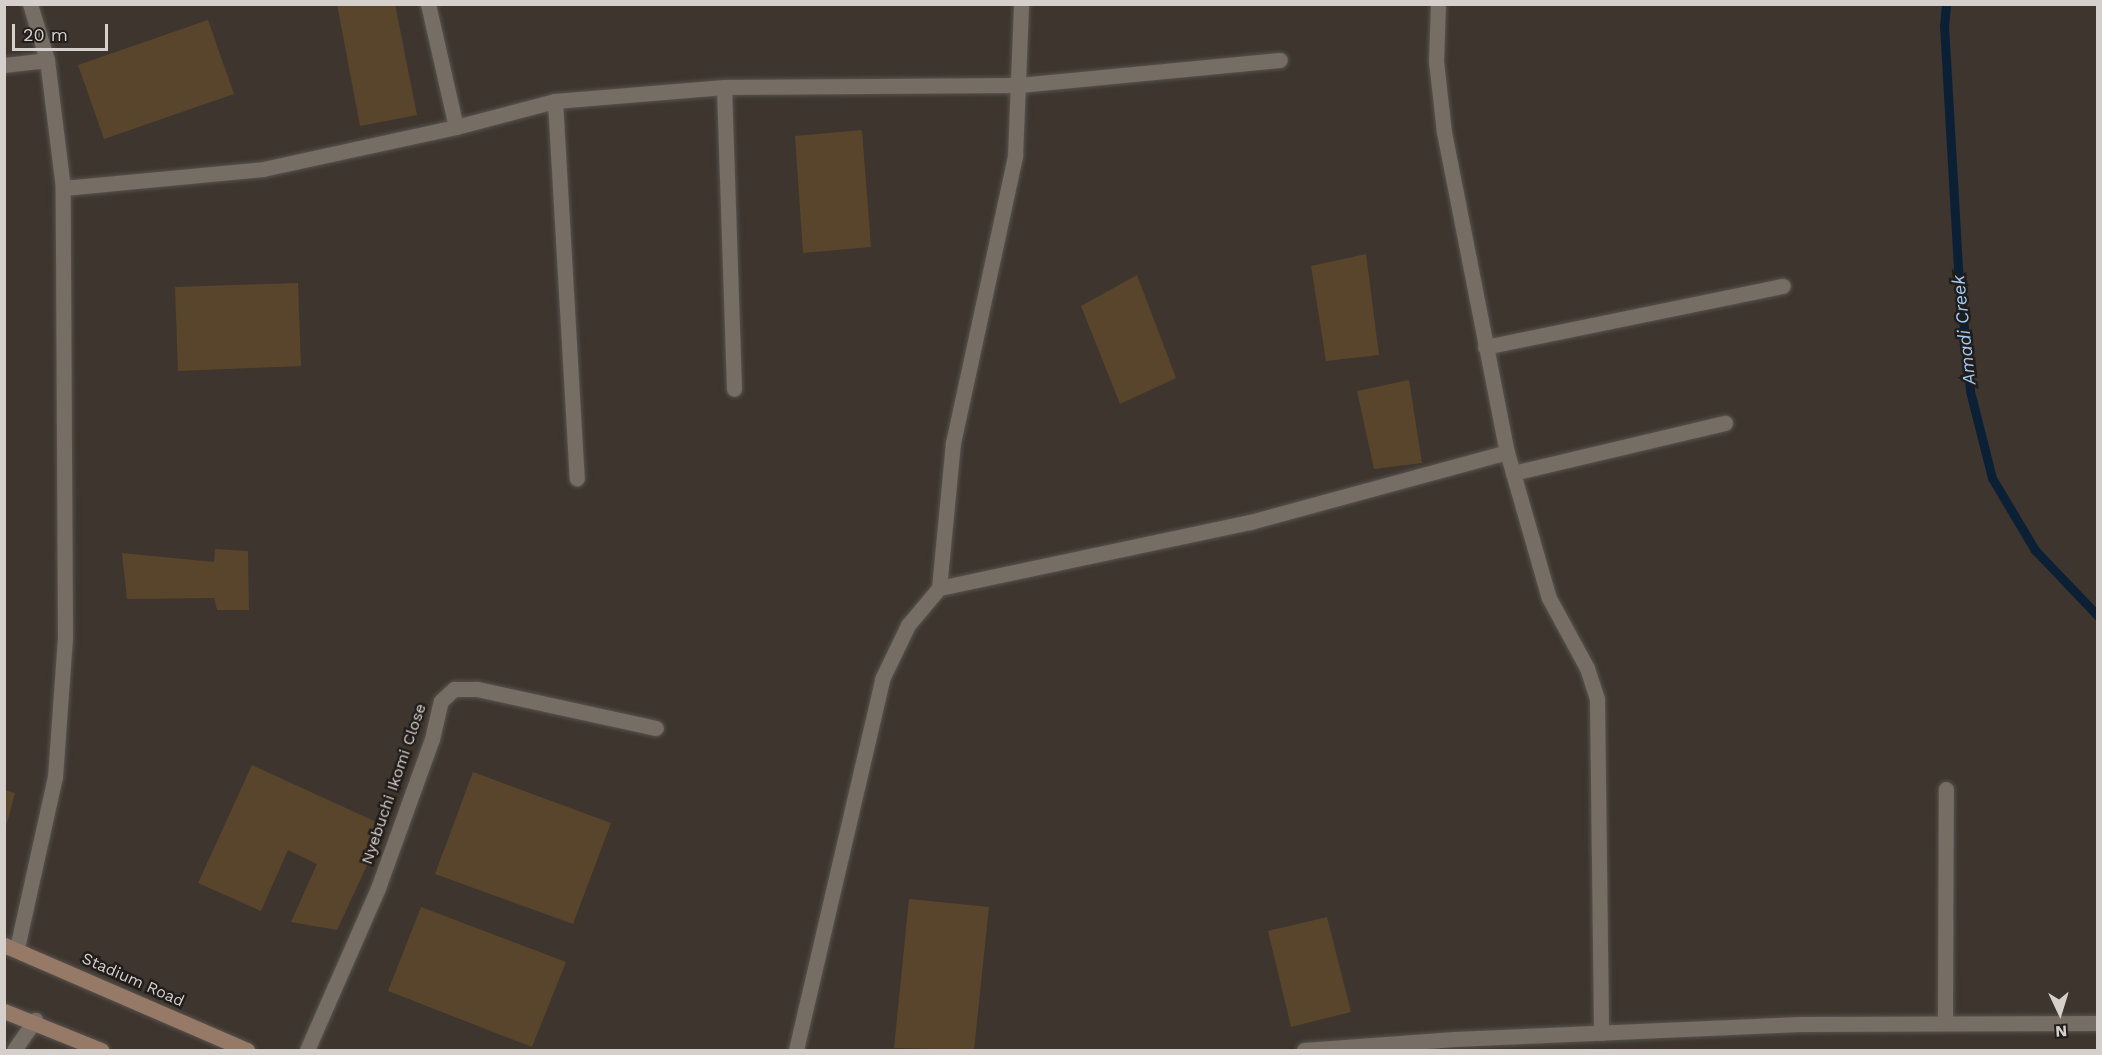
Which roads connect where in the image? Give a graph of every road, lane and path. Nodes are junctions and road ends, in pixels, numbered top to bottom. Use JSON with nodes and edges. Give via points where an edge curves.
{"nodes":[{"id":1,"x":30,"y":4,"type":"edge"},
{"id":2,"x":428,"y":4,"type":"edge"},
{"id":3,"x":1021,"y":4,"type":"edge"},
{"id":4,"x":1438,"y":4,"type":"edge"},
{"id":5,"x":47,"y":60,"type":"junction"},
{"id":6,"x":1280,"y":60,"type":"dead end"},
{"id":7,"x":4,"y":65,"type":"edge"},
{"id":8,"x":1019,"y":85,"type":"junction"},
{"id":9,"x":724,"y":87,"type":"junction"},
{"id":10,"x":555,"y":101,"type":"junction"},
{"id":11,"x":456,"y":127,"type":"junction"},
{"id":12,"x":63,"y":188,"type":"junction"},
{"id":13,"x":1783,"y":286,"type":"dead end"},
{"id":14,"x":1485,"y":347,"type":"junction"},
{"id":15,"x":734,"y":389,"type":"dead end"},
{"id":16,"x":1725,"y":423,"type":"dead end"},
{"id":17,"x":1507,"y":452,"type":"junction"},
{"id":18,"x":1512,"y":473,"type":"junction"},
{"id":19,"x":577,"y":478,"type":"dead end"},
{"id":20,"x":939,"y":588,"type":"junction"},
{"id":21,"x":656,"y":728,"type":"dead end"},
{"id":22,"x":1946,"y":789,"type":"dead end"},
{"id":23,"x":10,"y":946,"type":"edge"},
{"id":24,"x":4,"y":1011,"type":"edge"},
{"id":25,"x":35,"y":1020,"type":"junction"},
{"id":26,"x":1945,"y":1021,"type":"junction"},
{"id":27,"x":2097,"y":1023,"type":"edge"},
{"id":28,"x":1601,"y":1033,"type":"junction"},
{"id":29,"x":14,"y":1050,"type":"edge"},
{"id":30,"x":101,"y":1050,"type":"edge"},
{"id":31,"x":247,"y":1050,"type":"edge"},
{"id":32,"x":307,"y":1050,"type":"edge"},
{"id":33,"x":796,"y":1050,"type":"edge"},
{"id":34,"x":1304,"y":1050,"type":"edge"}],
"edges":[{"from":1,"to":5,"type":"street"},
{"from":2,"to":11,"type":"street"},
{"from":3,"to":8,"type":"street"},
{"from":4,"to":14,"type":"street","via":[[1436,61],[1444,132]]},
{"from":5,"to":7,"type":"street"},
{"from":5,"to":12,"type":"street"},
{"from":6,"to":8,"type":"street"},
{"from":8,"to":9,"type":"street"},
{"from":8,"to":20,"type":"street","via":[[1015,156],[953,443]]},
{"from":9,"to":10,"type":"street"},
{"from":9,"to":15,"type":"street"},
{"from":10,"to":11,"type":"street"},
{"from":10,"to":19,"type":"street"},
{"from":11,"to":12,"type":"street","via":[[263,169]]},
{"from":12,"to":23,"type":"street","via":[[65,636],[55,777]]},
{"from":13,"to":14,"type":"street"},
{"from":14,"to":17,"type":"street"},
{"from":16,"to":18,"type":"street"},
{"from":17,"to":18,"type":"street"},
{"from":17,"to":20,"type":"street","via":[[1250,522]]},
{"from":18,"to":28,"type":"street","via":[[1549,598],[1587,668],[1597,699]]},
{"from":20,"to":33,"type":"street","via":[[908,625],[882,679]]},
{"from":21,"to":32,"type":"street","name":"Nyebuchi Ikomi Close","via":[[477,689],[454,689],[441,701],[378,888]]},
{"from":22,"to":26,"type":"street"},
{"from":23,"to":31,"type":"main road","name":"Stadium Road"},
{"from":24,"to":25,"type":"main road"},
{"from":25,"to":29,"type":"street"},
{"from":25,"to":30,"type":"main road"},
{"from":26,"to":27,"type":"street"},
{"from":26,"to":28,"type":"street"},
{"from":28,"to":34,"type":"street"}]}
